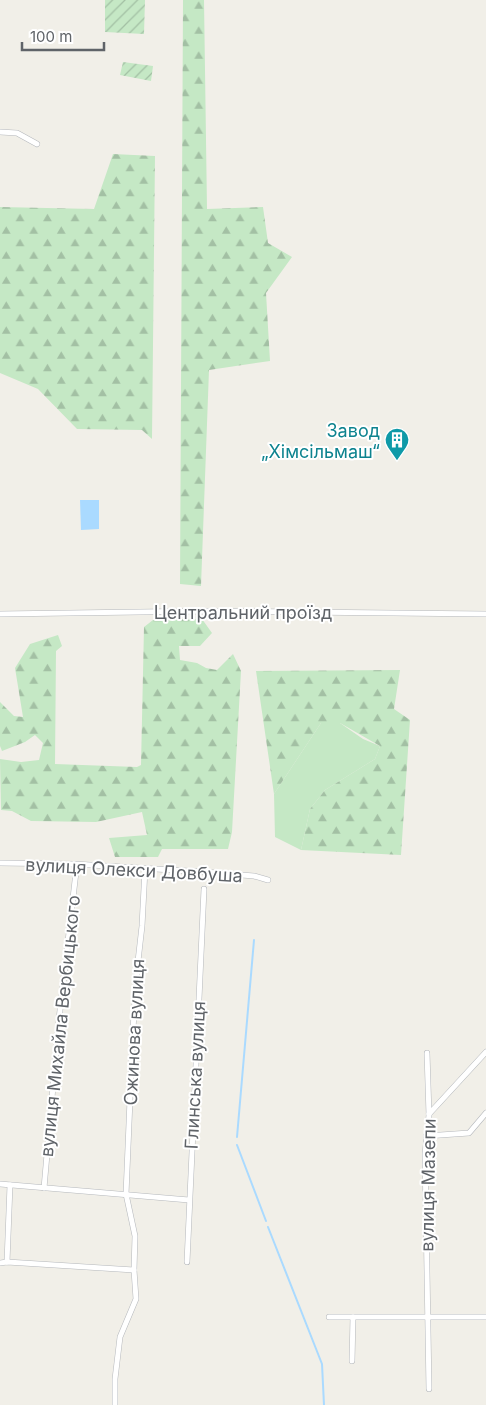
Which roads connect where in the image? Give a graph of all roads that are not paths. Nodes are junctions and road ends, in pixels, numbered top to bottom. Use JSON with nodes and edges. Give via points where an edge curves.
{"nodes":[{"id":1,"x":0,"y":132,"type":"edge"},
{"id":2,"x":37,"y":144,"type":"dead end"},
{"id":3,"x":0,"y":614,"type":"edge"},
{"id":4,"x":486,"y":614,"type":"edge"},
{"id":5,"x":0,"y":863,"type":"edge"},
{"id":6,"x":74,"y":864,"type":"junction"},
{"id":7,"x":145,"y":869,"type":"junction"},
{"id":8,"x":268,"y":880,"type":"dead end"},
{"id":9,"x":204,"y":888,"type":"dead end"},
{"id":10,"x":486,"y":1052,"type":"edge"},
{"id":11,"x":427,"y":1053,"type":"dead end"},
{"id":12,"x":486,"y":1113,"type":"edge"},
{"id":13,"x":429,"y":1114,"type":"junction"},
{"id":14,"x":426,"y":1136,"type":"junction"},
{"id":15,"x":0,"y":1184,"type":"edge"},
{"id":16,"x":10,"y":1185,"type":"junction"},
{"id":17,"x":44,"y":1188,"type":"junction"},
{"id":18,"x":126,"y":1194,"type":"junction"},
{"id":19,"x":189,"y":1200,"type":"junction"},
{"id":20,"x":7,"y":1262,"type":"junction"},
{"id":21,"x":187,"y":1262,"type":"dead end"},
{"id":22,"x":0,"y":1263,"type":"edge"},
{"id":23,"x":134,"y":1270,"type":"junction"},
{"id":24,"x":329,"y":1317,"type":"dead end"},
{"id":25,"x":353,"y":1317,"type":"junction"},
{"id":26,"x":427,"y":1317,"type":"junction"},
{"id":27,"x":486,"y":1317,"type":"edge"},
{"id":28,"x":352,"y":1361,"type":"dead end"},
{"id":29,"x":429,"y":1389,"type":"dead end"},
{"id":30,"x":115,"y":1405,"type":"edge"}],
"edges":[{"from":1,"to":2,"type":"street","via":[[17,133]]},
{"from":3,"to":4,"type":"street","name":"Центральний проїзд","via":[[200,611]]},
{"from":5,"to":6,"type":"street","name":"вулиця Олекси Довбуша"},
{"from":6,"to":7,"type":"street","name":"вулиця Олекси Довбуша"},
{"from":6,"to":17,"type":"street","name":"вулиця Михайла Вербицького","via":[[76,872]]},
{"from":7,"to":8,"type":"street","name":"вулиця Олекси Довбуша","via":[[254,876]]},
{"from":7,"to":18,"type":"street","name":"Ожинова вулиця","via":[[134,1009]]},
{"from":9,"to":19,"type":"street","name":"Глинська вулиця"},
{"from":10,"to":13,"type":"street"},
{"from":11,"to":13,"type":"street","name":"вулиця Мазепи"},
{"from":12,"to":14,"type":"street","via":[[469,1133]]},
{"from":13,"to":14,"type":"street","name":"вулиця Мазепи"},
{"from":14,"to":26,"type":"street","name":"вулиця Мазепи"},
{"from":15,"to":16,"type":"street"},
{"from":16,"to":17,"type":"street"},
{"from":16,"to":20,"type":"street"},
{"from":17,"to":18,"type":"street"},
{"from":18,"to":19,"type":"street"},
{"from":18,"to":23,"type":"street","name":"Ожинова вулиця","via":[[135,1236]]},
{"from":19,"to":21,"type":"street","name":"Глинська вулиця"},
{"from":20,"to":22,"type":"street"},
{"from":20,"to":23,"type":"street"},
{"from":23,"to":30,"type":"street","name":"Ожинова вулиця","via":[[136,1299],[120,1337]]},
{"from":24,"to":25,"type":"street"},
{"from":25,"to":26,"type":"street"},
{"from":25,"to":28,"type":"street"},
{"from":26,"to":27,"type":"street"},
{"from":26,"to":29,"type":"street","name":"вулиця Мазепи"}]}
